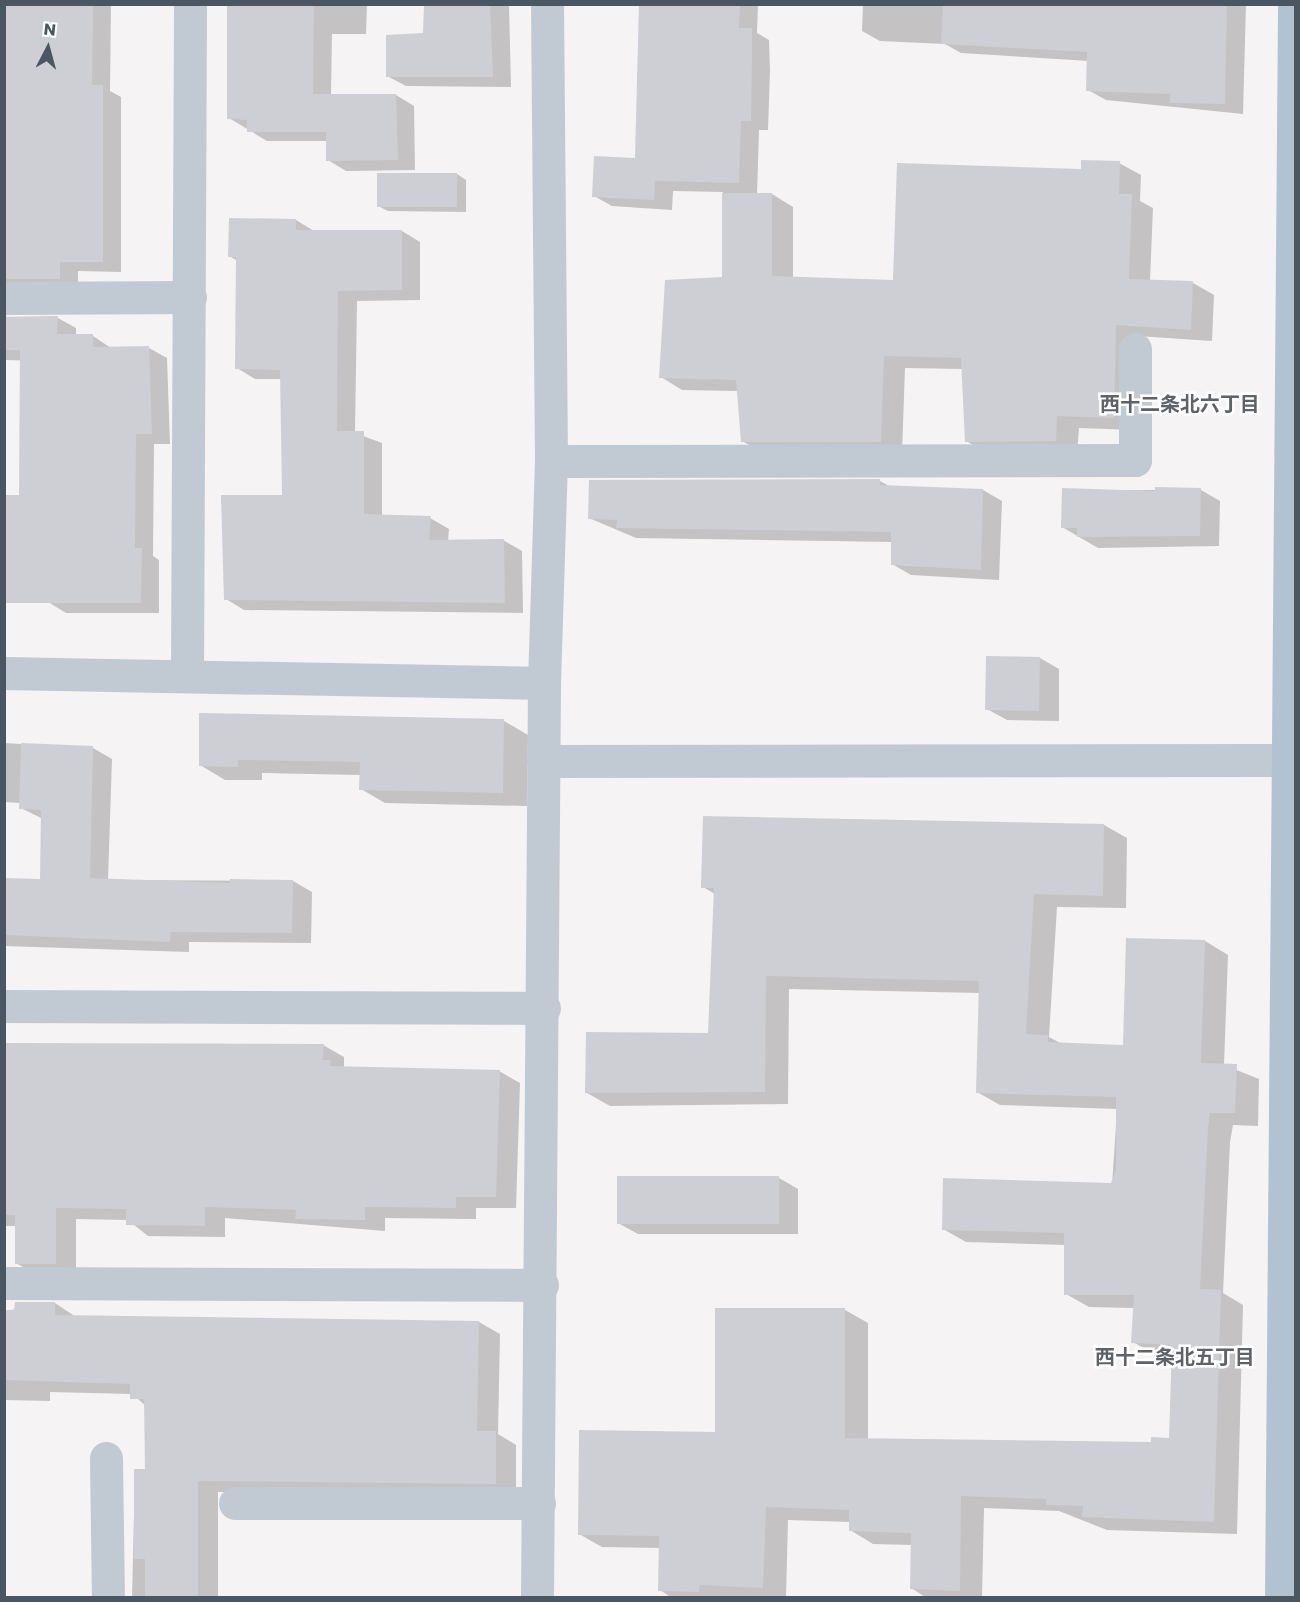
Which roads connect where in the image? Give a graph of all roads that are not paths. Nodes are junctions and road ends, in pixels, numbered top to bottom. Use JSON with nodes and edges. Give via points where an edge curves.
{"nodes":[{"id":1,"x":190,"y":4,"type":"edge"},
{"id":2,"x":547,"y":4,"type":"edge"},
{"id":3,"x":1294,"y":4,"type":"edge"},
{"id":4,"x":190,"y":297,"type":"junction"},
{"id":5,"x":4,"y":298,"type":"edge"},
{"id":6,"x":1135,"y":349,"type":"dead end"},
{"id":7,"x":551,"y":461,"type":"junction"},
{"id":8,"x":4,"y":673,"type":"edge"},
{"id":9,"x":187,"y":674,"type":"junction"},
{"id":10,"x":544,"y":682,"type":"junction"},
{"id":11,"x":1291,"y":760,"type":"edge"},
{"id":12,"x":543,"y":761,"type":"junction"},
{"id":13,"x":4,"y":1006,"type":"edge"},
{"id":14,"x":544,"y":1008,"type":"junction"},
{"id":15,"x":4,"y":1282,"type":"edge"},
{"id":16,"x":542,"y":1285,"type":"junction"},
{"id":17,"x":105,"y":1458,"type":"dead end"},
{"id":18,"x":235,"y":1503,"type":"dead end"},
{"id":19,"x":539,"y":1503,"type":"junction"},
{"id":20,"x":108,"y":1598,"type":"edge"},
{"id":21,"x":537,"y":1598,"type":"edge"},
{"id":22,"x":1281,"y":1598,"type":"edge"}],
"edges":[{"from":1,"to":4,"type":"street"},
{"from":2,"to":7,"type":"street"},
{"from":3,"to":11,"type":"main road"},
{"from":4,"to":5,"type":"street"},
{"from":4,"to":9,"type":"street"},
{"from":6,"to":7,"type":"street","via":[[1135,460]]},
{"from":7,"to":10,"type":"street"},
{"from":8,"to":9,"type":"street"},
{"from":9,"to":10,"type":"street"},
{"from":10,"to":12,"type":"street"},
{"from":11,"to":12,"type":"street"},
{"from":11,"to":22,"type":"main road"},
{"from":12,"to":14,"type":"street"},
{"from":13,"to":14,"type":"street"},
{"from":14,"to":16,"type":"street"},
{"from":15,"to":16,"type":"street"},
{"from":16,"to":19,"type":"street"},
{"from":17,"to":20,"type":"street"},
{"from":18,"to":19,"type":"street"},
{"from":19,"to":21,"type":"street"}]}
